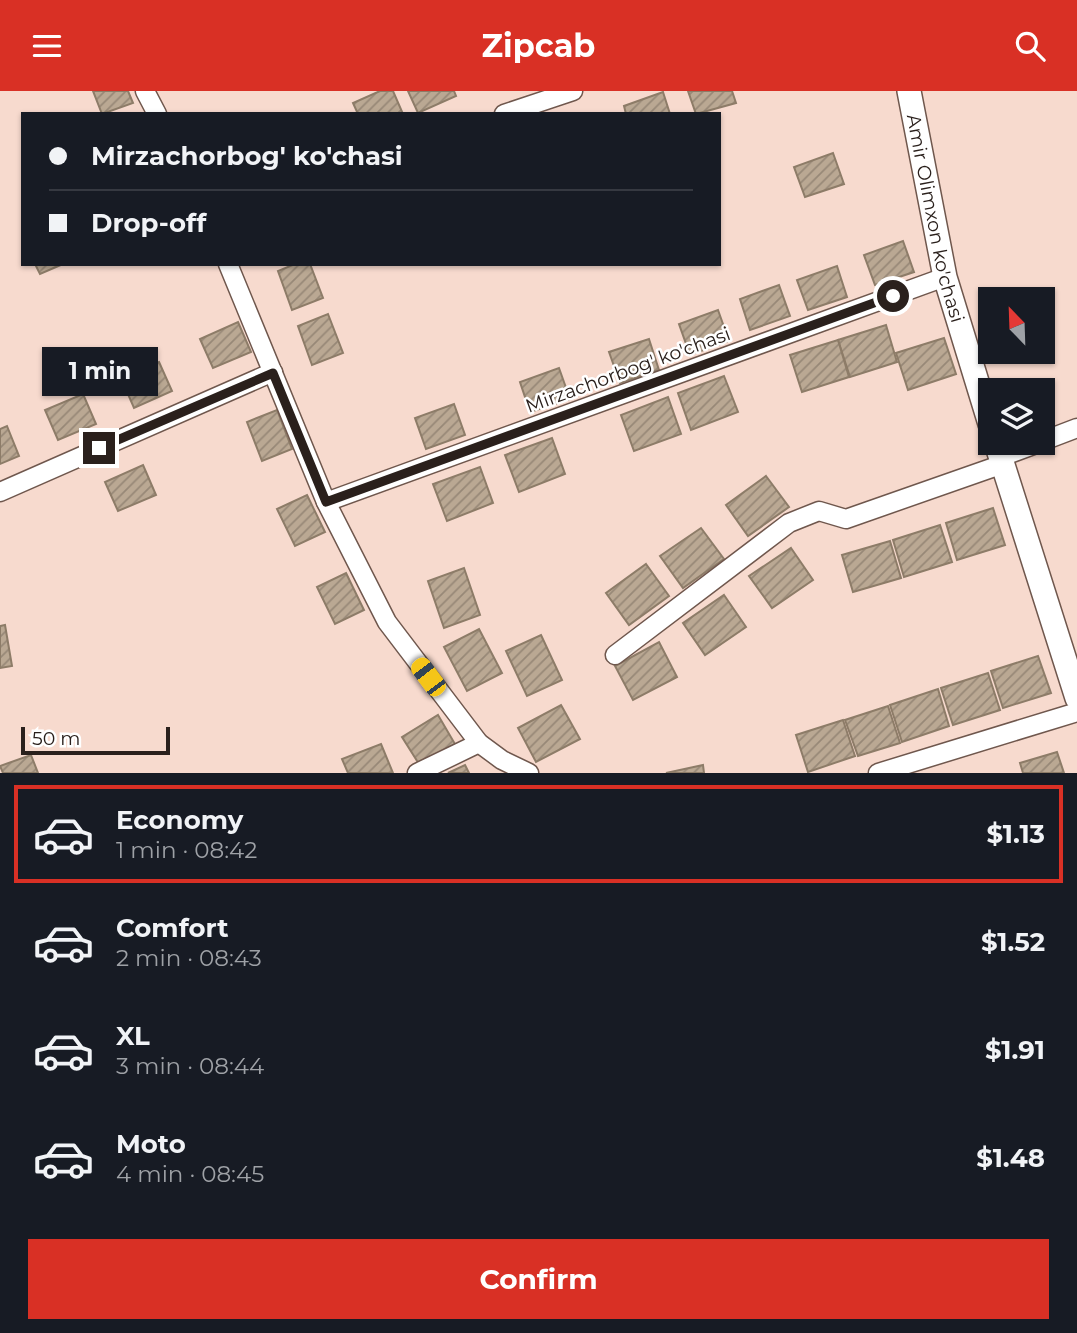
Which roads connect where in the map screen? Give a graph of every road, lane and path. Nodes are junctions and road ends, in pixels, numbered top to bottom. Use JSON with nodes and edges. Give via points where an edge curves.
{"nodes":[{"id":1,"x":145,"y":91,"type":"edge"},
{"id":2,"x":573,"y":91,"type":"edge"},
{"id":3,"x":909,"y":91,"type":"edge"},
{"id":4,"x":156,"y":112,"type":"edge"},
{"id":5,"x":510,"y":112,"type":"edge"},
{"id":6,"x":230,"y":266,"type":"edge"},
{"id":7,"x":945,"y":278,"type":"junction"},
{"id":8,"x":273,"y":373,"type":"junction"},
{"id":9,"x":978,"y":385,"type":"edge"},
{"id":10,"x":1077,"y":428,"type":"edge"},
{"id":11,"x":1055,"y":437,"type":"edge"},
{"id":12,"x":1000,"y":455,"type":"edge"},
{"id":13,"x":0,"y":492,"type":"edge"},
{"id":14,"x":326,"y":502,"type":"junction"},
{"id":15,"x":615,"y":655,"type":"dead end"},
{"id":16,"x":1077,"y":698,"type":"edge"},
{"id":17,"x":1077,"y":712,"type":"edge"},
{"id":18,"x":479,"y":743,"type":"junction"},
{"id":19,"x":417,"y":773,"type":"edge"},
{"id":20,"x":529,"y":773,"type":"edge"},
{"id":21,"x":878,"y":773,"type":"edge"}],
"edges":[{"from":1,"to":4,"type":"street"},
{"from":2,"to":5,"type":"street"},
{"from":3,"to":7,"type":"street","name":"Amir Olimxon ko'chasi"},
{"from":6,"to":8,"type":"street"},
{"from":7,"to":9,"type":"street","name":"Amir Olimxon ko'chasi"},
{"from":7,"to":14,"type":"street","name":"Mirzachorbog' ko'chasi"},
{"from":8,"to":13,"type":"street"},
{"from":8,"to":14,"type":"street"},
{"from":10,"to":11,"type":"street"},
{"from":12,"to":15,"type":"street","via":[[846,519],[819,511],[789,523]]},
{"from":12,"to":16,"type":"street"},
{"from":14,"to":18,"type":"street","via":[[387,622]]},
{"from":17,"to":21,"type":"street"},
{"from":18,"to":19,"type":"street"},
{"from":18,"to":20,"type":"street"}]}
